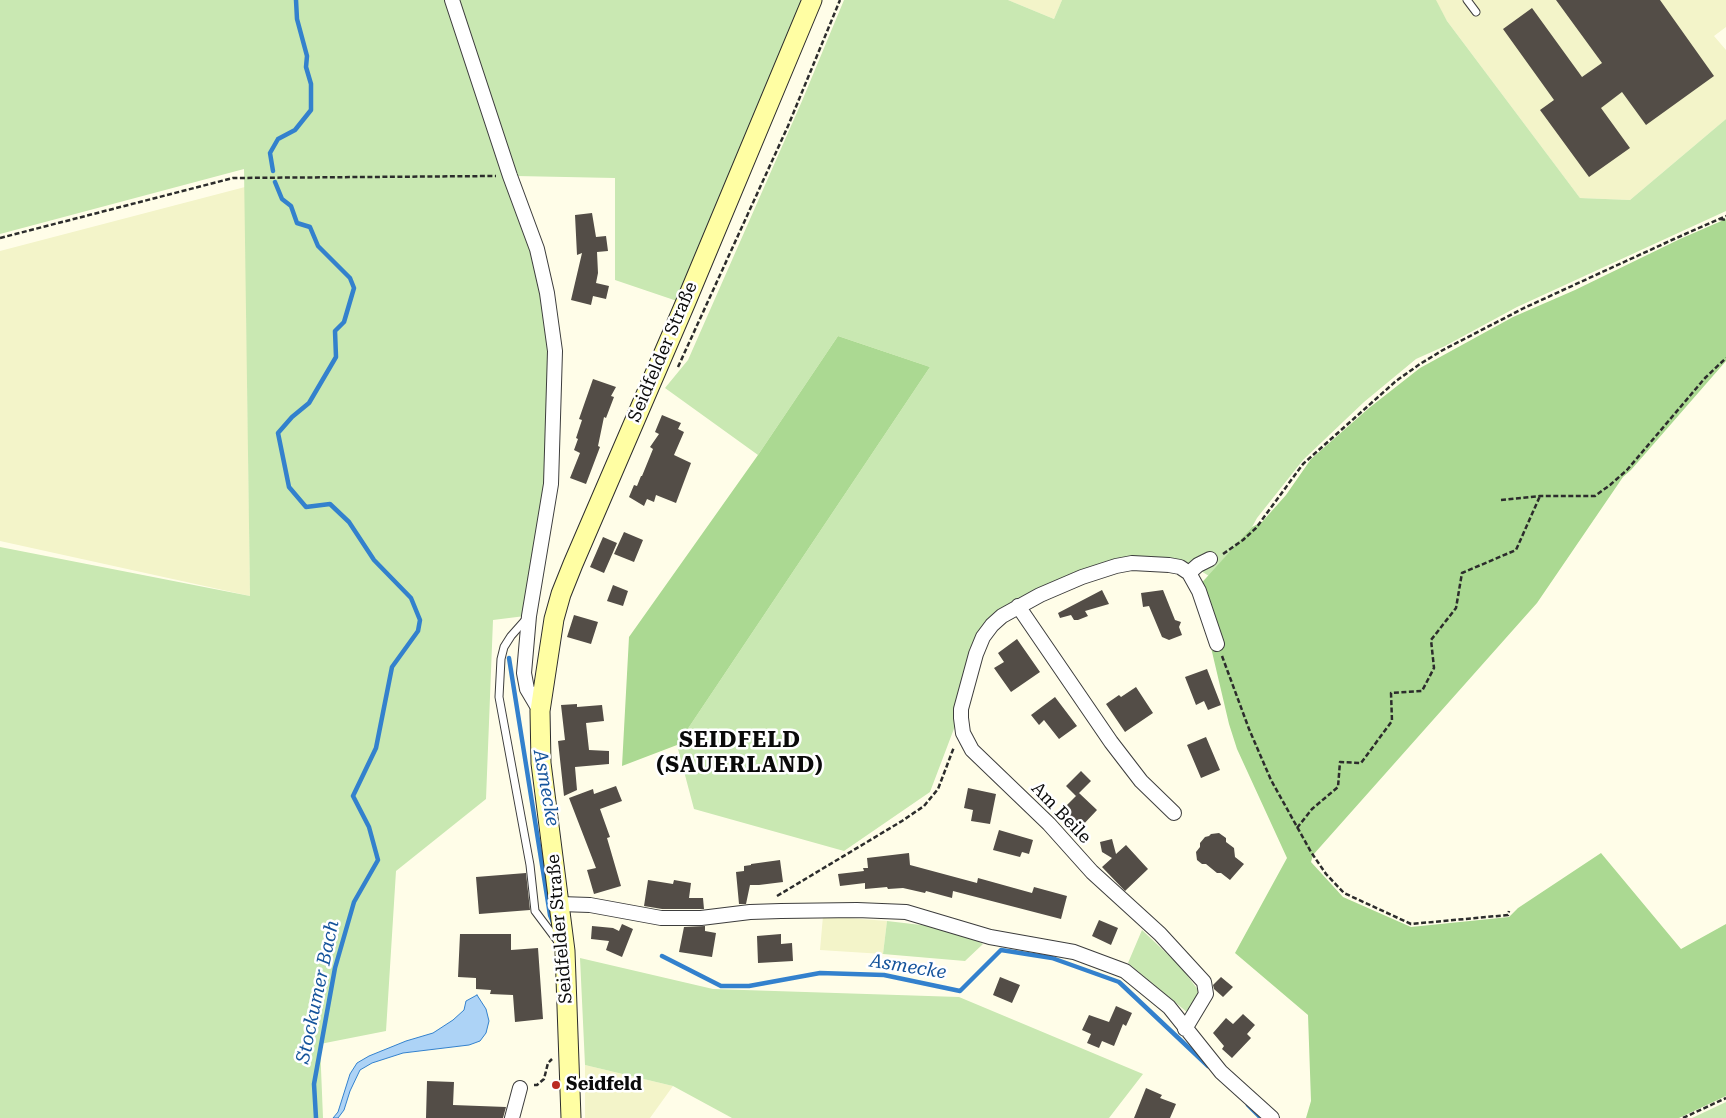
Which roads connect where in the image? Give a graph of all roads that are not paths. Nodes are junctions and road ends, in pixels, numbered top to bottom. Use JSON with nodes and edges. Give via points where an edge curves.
{"nodes":[{"id":1,"x":452,"y":0,"type":"edge"},
{"id":2,"x":812,"y":0,"type":"edge"},
{"id":3,"x":1467,"y":0,"type":"edge"},
{"id":4,"x":1476,"y":12,"type":"dead end"},
{"id":5,"x":1210,"y":559,"type":"road end"},
{"id":6,"x":1189,"y":574,"type":"junction"},
{"id":7,"x":1018,"y":606,"type":"junction"},
{"id":8,"x":529,"y":616,"type":"junction"},
{"id":9,"x":1217,"y":644,"type":"road end"},
{"id":10,"x":540,"y":711,"type":"junction"},
{"id":11,"x":1174,"y":813,"type":"dead end"},
{"id":12,"x":560,"y":904,"type":"junction"},
{"id":13,"x":565,"y":951,"type":"junction"},
{"id":14,"x":1185,"y":1028,"type":"junction"},
{"id":15,"x":520,"y":1088,"type":"road end"},
{"id":16,"x":512,"y":1118,"type":"edge"},
{"id":17,"x":571,"y":1118,"type":"edge"},
{"id":18,"x":1272,"y":1118,"type":"edge"}],
"edges":[{"from":1,"to":8,"type":"street","name":"Seidfelder Straße","via":[[537,249],[555,351],[551,484]]},
{"from":2,"to":10,"type":"main road","name":"Seidfelder Straße","via":[[561,594]]},
{"from":3,"to":4,"type":"lane"},
{"from":5,"to":6,"type":"street"},
{"from":6,"to":7,"type":"street","name":"Am Beile","via":[[1169,564],[1116,566]]},
{"from":6,"to":9,"type":"street","via":[[1199,590]]},
{"from":7,"to":11,"type":"street","via":[[1111,742],[1141,781]]},
{"from":7,"to":14,"type":"street","name":"Am Beile","via":[[1002,616],[983,637],[961,709],[963,733],[972,750],[1049,824],[1092,872],[1160,934],[1204,982],[1206,994]]},
{"from":8,"to":10,"type":"street","name":"Seidfelder Straße","via":[[524,673],[527,689]]},
{"from":8,"to":13,"type":"lane","via":[[504,647],[499,697],[536,911]]},
{"from":10,"to":12,"type":"main road","name":"Seidfelder Straße","via":[[541,763]]},
{"from":12,"to":13,"type":"main road","name":"Seidfelder Straße"},
{"from":12,"to":14,"type":"street","via":[[590,905],[661,918],[701,918],[750,912],[906,912],[990,937],[1074,952],[1125,971],[1169,1006]]},
{"from":13,"to":17,"type":"main road","name":"Seidfelder Straße"},
{"from":14,"to":18,"type":"street","via":[[1221,1072]]},
{"from":15,"to":16,"type":"street"}]}
